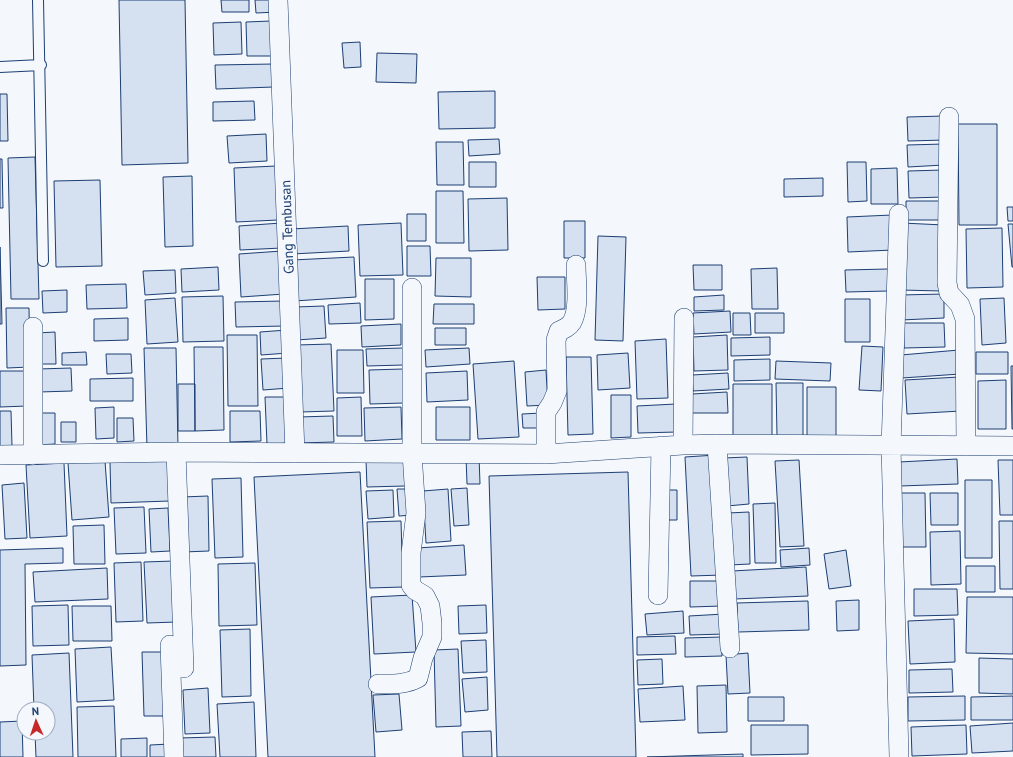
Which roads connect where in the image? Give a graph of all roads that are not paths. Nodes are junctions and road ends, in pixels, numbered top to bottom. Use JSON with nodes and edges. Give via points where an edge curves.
{"nodes":[{"id":1,"x":38,"y":0,"type":"edge"},
{"id":2,"x":278,"y":0,"type":"edge"},
{"id":3,"x":40,"y":65,"type":"junction"},
{"id":4,"x":0,"y":67,"type":"edge"},
{"id":5,"x":949,"y":117,"type":"dead end"},
{"id":6,"x":899,"y":214,"type":"dead end"},
{"id":7,"x":43,"y":261,"type":"dead end"},
{"id":8,"x":576,"y":265,"type":"dead end"},
{"id":9,"x":412,"y":288,"type":"dead end"},
{"id":10,"x":684,"y":318,"type":"dead end"},
{"id":11,"x":33,"y":327,"type":"dead end"},
{"id":12,"x":717,"y":444,"type":"junction"},
{"id":13,"x":683,"y":445,"type":"junction"},
{"id":14,"x":661,"y":446,"type":"junction"},
{"id":15,"x":891,"y":446,"type":"junction"},
{"id":16,"x":966,"y":446,"type":"junction"},
{"id":17,"x":1013,"y":446,"type":"edge"},
{"id":18,"x":176,"y":452,"type":"junction"},
{"id":19,"x":295,"y":453,"type":"junction"},
{"id":20,"x":412,"y":453,"type":"junction"},
{"id":21,"x":546,"y":454,"type":"junction"},
{"id":22,"x":0,"y":455,"type":"edge"},
{"id":23,"x":33,"y":455,"type":"junction"},
{"id":24,"x":658,"y":595,"type":"dead end"},
{"id":25,"x":169,"y":633,"type":"dead end"},
{"id":26,"x":730,"y":648,"type":"dead end"},
{"id":27,"x":184,"y":668,"type":"dead end"},
{"id":28,"x":378,"y":684,"type":"dead end"},
{"id":29,"x":174,"y":757,"type":"edge"},
{"id":30,"x":898,"y":757,"type":"edge"}],
"edges":[{"from":1,"to":3,"type":"lane"},
{"from":2,"to":19,"type":"street","name":"Gang Tembusan"},
{"from":3,"to":4,"type":"lane"},
{"from":3,"to":7,"type":"lane"},
{"from":5,"to":16,"type":"street","via":[[947,283],[949,293],[960,306],[965,319]]},
{"from":6,"to":15,"type":"street"},
{"from":8,"to":21,"type":"street","via":[[577,307],[572,322],[568,328],[559,332],[556,340],[557,391],[546,412]]},
{"from":9,"to":20,"type":"street"},
{"from":10,"to":13,"type":"street"},
{"from":11,"to":23,"type":"street"},
{"from":12,"to":13,"type":"street"},
{"from":12,"to":15,"type":"street"},
{"from":12,"to":26,"type":"street"},
{"from":13,"to":14,"type":"street"},
{"from":14,"to":21,"type":"street"},
{"from":14,"to":24,"type":"street"},
{"from":15,"to":16,"type":"street"},
{"from":15,"to":30,"type":"street"},
{"from":16,"to":17,"type":"street"},
{"from":18,"to":19,"type":"street"},
{"from":18,"to":23,"type":"street"},
{"from":18,"to":27,"type":"street"},
{"from":19,"to":20,"type":"street"},
{"from":20,"to":21,"type":"street"},
{"from":20,"to":28,"type":"street","via":[[416,513],[411,553],[412,585],[430,606],[432,637],[418,678],[400,684]]},
{"from":22,"to":23,"type":"street"},
{"from":25,"to":29,"type":"street"}]}
